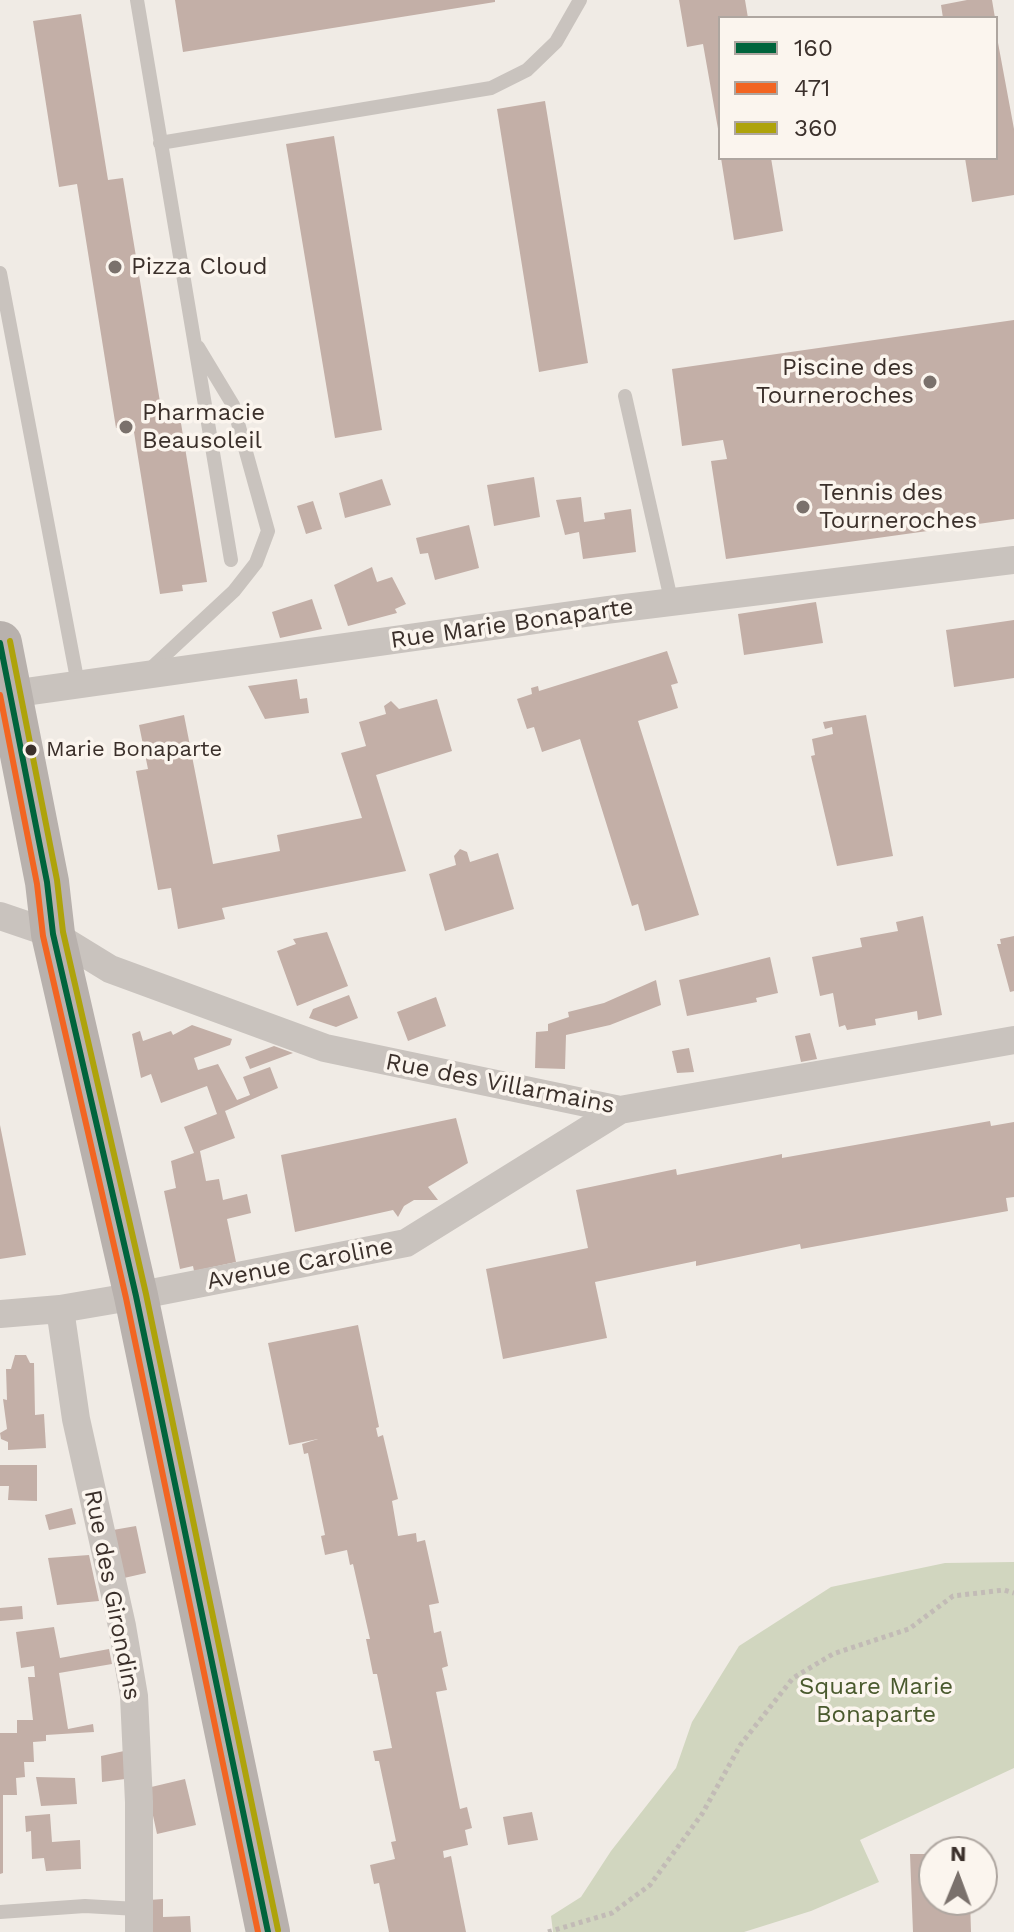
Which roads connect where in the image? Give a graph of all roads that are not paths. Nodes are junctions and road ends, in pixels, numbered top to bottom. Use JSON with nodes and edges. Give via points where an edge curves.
{"nodes":[{"id":1,"x":137,"y":0,"type":"edge"},
{"id":2,"x":580,"y":0,"type":"edge"},
{"id":3,"x":160,"y":143,"type":"junction"},
{"id":4,"x":0,"y":273,"type":"edge"},
{"id":5,"x":194,"y":340,"type":"junction"},
{"id":6,"x":625,"y":396,"type":"dead end"},
{"id":7,"x":231,"y":560,"type":"dead end"},
{"id":8,"x":1014,"y":560,"type":"edge"},
{"id":9,"x":672,"y":604,"type":"junction"},
{"id":10,"x":0,"y":643,"type":"edge"},
{"id":11,"x":144,"y":675,"type":"junction"},
{"id":12,"x":78,"y":684,"type":"junction"},
{"id":13,"x":11,"y":694,"type":"junction"},
{"id":14,"x":0,"y":916,"type":"edge"},
{"id":15,"x":53,"y":934,"type":"junction"},
{"id":16,"x":1014,"y":1040,"type":"edge"},
{"id":17,"x":620,"y":1110,"type":"junction"},
{"id":18,"x":136,"y":1296,"type":"junction"},
{"id":19,"x":60,"y":1309,"type":"junction"},
{"id":20,"x":0,"y":1314,"type":"edge"},
{"id":21,"x":0,"y":1912,"type":"edge"},
{"id":22,"x":138,"y":1920,"type":"edge"},
{"id":23,"x":268,"y":1932,"type":"edge"}],
"edges":[{"from":1,"to":3,"type":"lane"},
{"from":2,"to":3,"type":"lane","via":[[556,42],[527,70],[491,88]]},
{"from":3,"to":5,"type":"lane"},
{"from":4,"to":12,"type":"lane"},
{"from":5,"to":7,"type":"lane"},
{"from":5,"to":11,"type":"lane","via":[[233,405],[268,531],[256,563],[234,591]]},
{"from":6,"to":9,"type":"lane"},
{"from":8,"to":9,"type":"street","name":"Rue Marie Bonaparte"},
{"from":9,"to":11,"type":"street","name":"Rue Marie Bonaparte"},
{"from":10,"to":13,"type":"main road"},
{"from":11,"to":12,"type":"street","name":"Rue Marie Bonaparte"},
{"from":12,"to":13,"type":"street","name":"Rue Marie Bonaparte"},
{"from":13,"to":15,"type":"main road"},
{"from":14,"to":15,"type":"street","name":"Rue des Villarmains"},
{"from":15,"to":17,"type":"street","name":"Rue des Villarmains","via":[[110,969],[325,1048]]},
{"from":15,"to":18,"type":"main road"},
{"from":16,"to":17,"type":"street","name":"Rue des Villarmains"},
{"from":17,"to":18,"type":"street","name":"Avenue Caroline","via":[[406,1243]]},
{"from":18,"to":19,"type":"street","name":"Avenue Caroline"},
{"from":18,"to":23,"type":"main road"},
{"from":19,"to":20,"type":"street","name":"Avenue Caroline"},
{"from":19,"to":22,"type":"street","name":"Rue des Girondins","via":[[76,1419],[134,1696]]},
{"from":21,"to":22,"type":"lane","via":[[85,1906]]}]}
